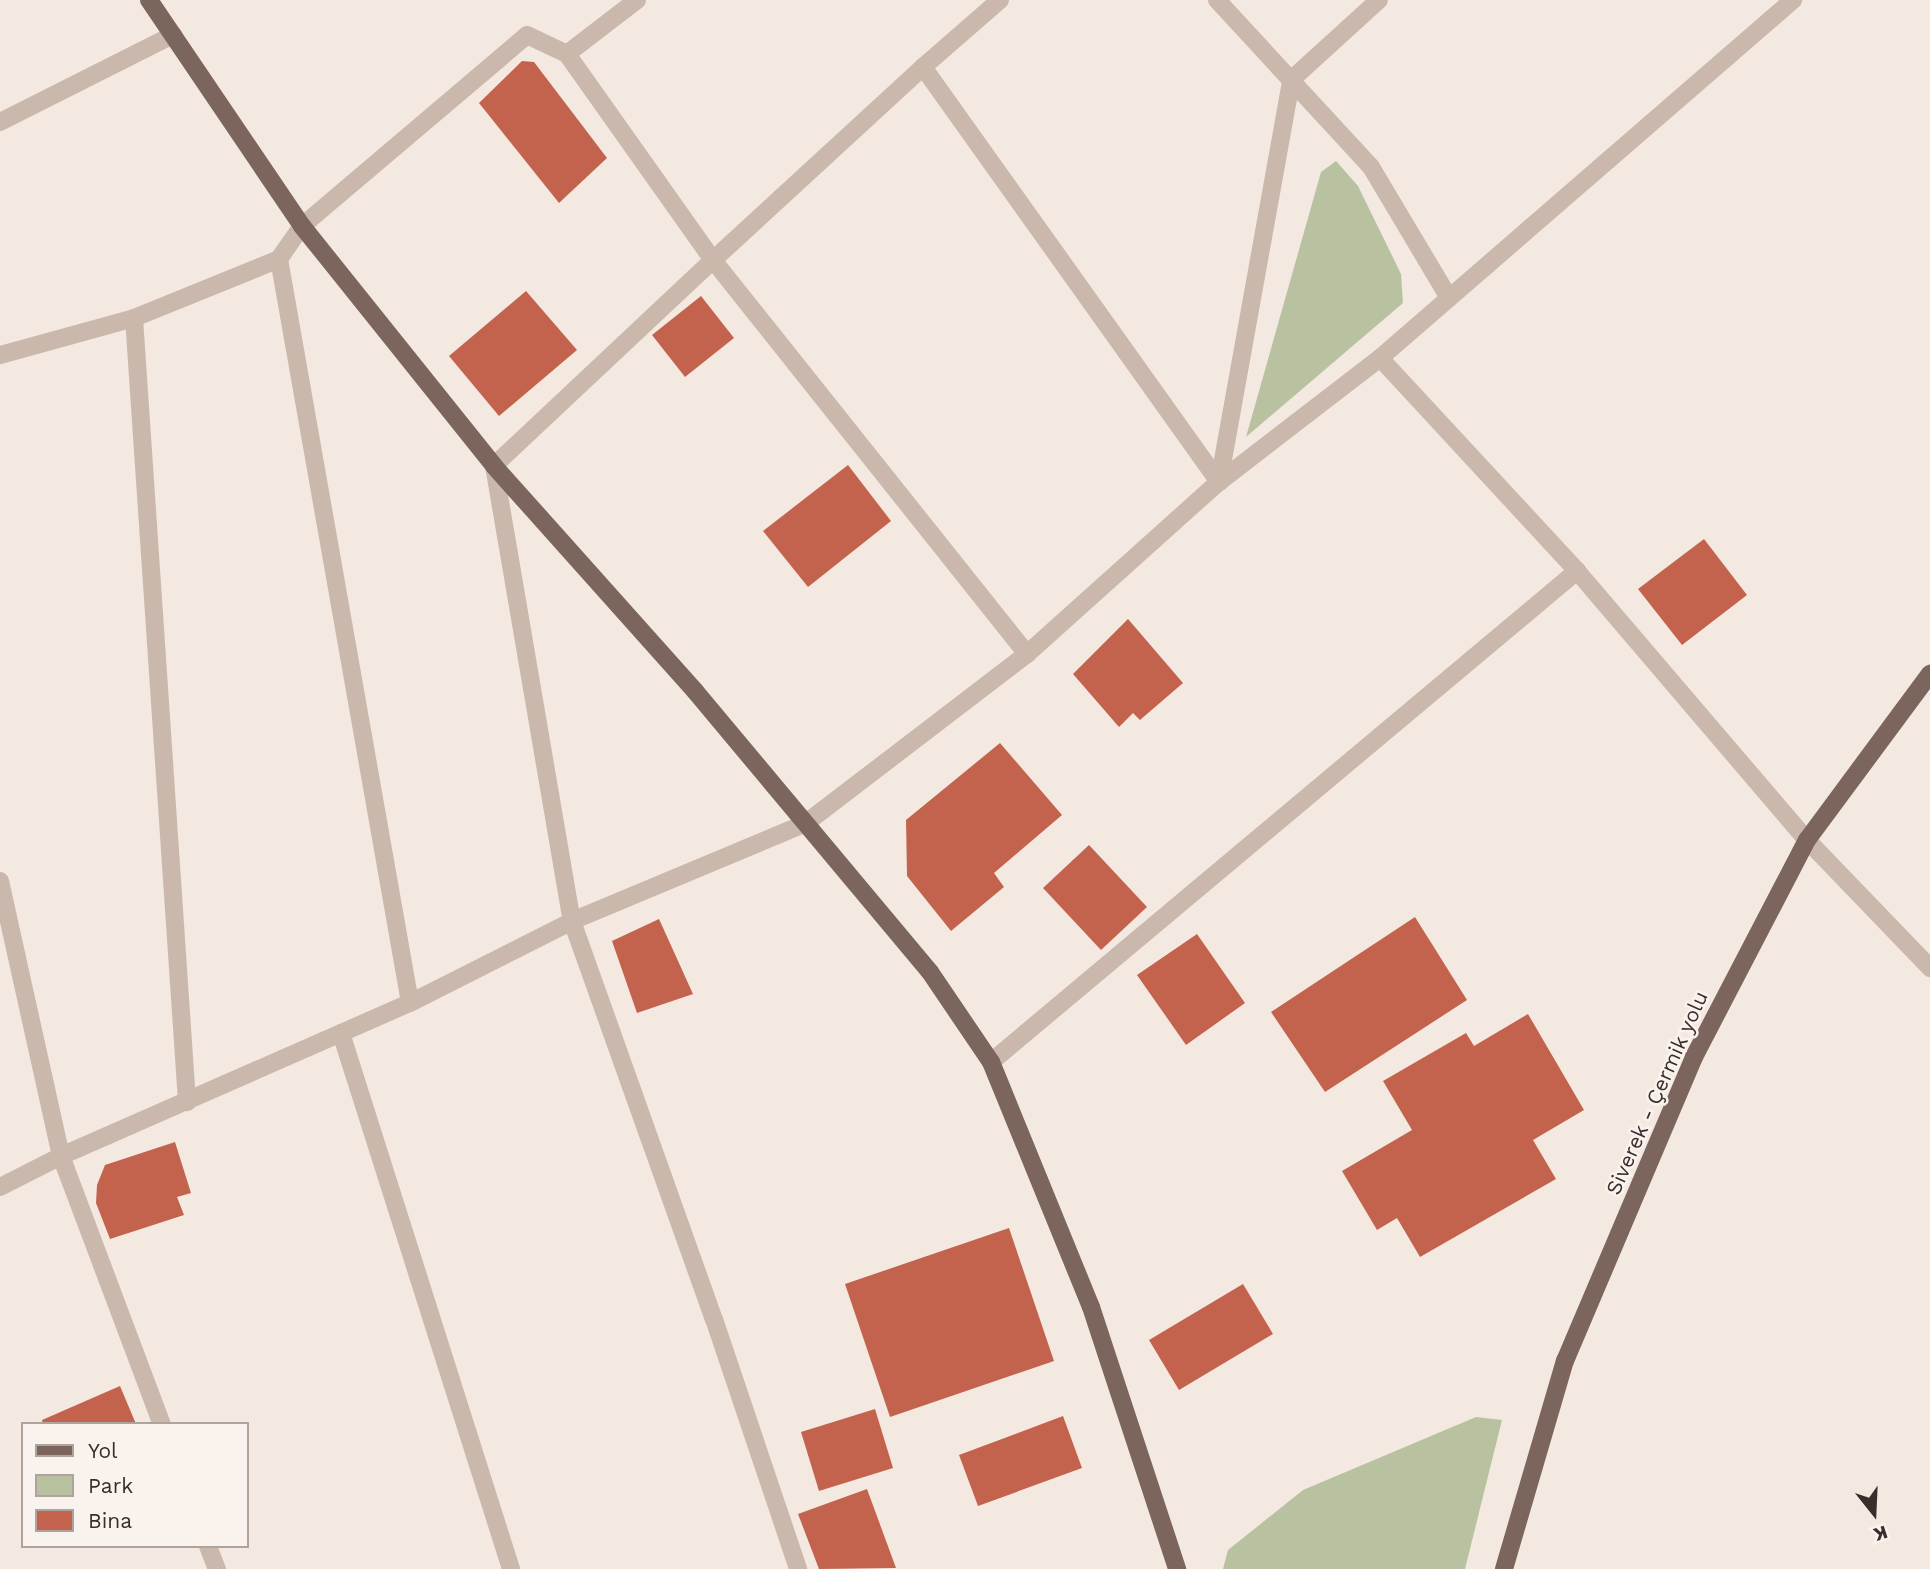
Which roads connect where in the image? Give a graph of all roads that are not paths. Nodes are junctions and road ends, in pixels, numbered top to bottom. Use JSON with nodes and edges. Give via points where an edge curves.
{"nodes":[{"id":1,"x":149,"y":0,"type":"edge"},
{"id":2,"x":638,"y":0,"type":"edge"},
{"id":3,"x":1000,"y":0,"type":"edge"},
{"id":4,"x":1217,"y":0,"type":"edge"},
{"id":5,"x":1379,"y":0,"type":"edge"},
{"id":6,"x":1793,"y":0,"type":"edge"},
{"id":7,"x":173,"y":35,"type":"junction"},
{"id":8,"x":567,"y":54,"type":"junction"},
{"id":9,"x":923,"y":67,"type":"junction"},
{"id":10,"x":1291,"y":80,"type":"junction"},
{"id":11,"x":0,"y":122,"type":"edge"},
{"id":12,"x":302,"y":226,"type":"junction"},
{"id":13,"x":279,"y":259,"type":"junction"},
{"id":14,"x":713,"y":260,"type":"junction"},
{"id":15,"x":1449,"y":298,"type":"junction"},
{"id":16,"x":134,"y":318,"type":"junction"},
{"id":17,"x":0,"y":355,"type":"edge"},
{"id":18,"x":1380,"y":358,"type":"junction"},
{"id":19,"x":494,"y":466,"type":"junction"},
{"id":20,"x":1219,"y":482,"type":"junction"},
{"id":21,"x":1577,"y":571,"type":"junction"},
{"id":22,"x":1027,"y":654,"type":"junction"},
{"id":23,"x":1930,"y":674,"type":"edge"},
{"id":24,"x":806,"y":823,"type":"junction"},
{"id":25,"x":1807,"y":840,"type":"junction"},
{"id":26,"x":0,"y":881,"type":"edge"},
{"id":27,"x":572,"y":921,"type":"junction"},
{"id":28,"x":1930,"y":968,"type":"edge"},
{"id":29,"x":410,"y":1003,"type":"junction"},
{"id":30,"x":341,"y":1033,"type":"junction"},
{"id":31,"x":991,"y":1062,"type":"junction"},
{"id":32,"x":187,"y":1101,"type":"junction"},
{"id":33,"x":61,"y":1156,"type":"junction"},
{"id":34,"x":0,"y":1187,"type":"edge"},
{"id":35,"x":161,"y":1422,"type":"edge"},
{"id":36,"x":209,"y":1548,"type":"edge"},
{"id":37,"x":217,"y":1569,"type":"edge"},
{"id":38,"x":511,"y":1569,"type":"edge"},
{"id":39,"x":798,"y":1569,"type":"edge"},
{"id":40,"x":1177,"y":1569,"type":"edge"},
{"id":41,"x":1504,"y":1569,"type":"edge"}],
"edges":[{"from":1,"to":7,"type":"main road"},
{"from":2,"to":8,"type":"street"},
{"from":3,"to":9,"type":"street"},
{"from":4,"to":10,"type":"street"},
{"from":5,"to":10,"type":"street"},
{"from":6,"to":15,"type":"street"},
{"from":7,"to":11,"type":"street"},
{"from":7,"to":12,"type":"main road"},
{"from":8,"to":12,"type":"street","via":[[527,35]]},
{"from":8,"to":14,"type":"street"},
{"from":9,"to":14,"type":"street"},
{"from":9,"to":20,"type":"street"},
{"from":10,"to":15,"type":"street","via":[[1371,167]]},
{"from":10,"to":20,"type":"street"},
{"from":12,"to":13,"type":"street"},
{"from":12,"to":19,"type":"main road"},
{"from":13,"to":16,"type":"street"},
{"from":13,"to":29,"type":"street"},
{"from":14,"to":19,"type":"street"},
{"from":14,"to":22,"type":"street"},
{"from":15,"to":18,"type":"street"},
{"from":16,"to":17,"type":"street"},
{"from":16,"to":32,"type":"street"},
{"from":18,"to":20,"type":"street"},
{"from":18,"to":21,"type":"street"},
{"from":19,"to":24,"type":"main road"},
{"from":19,"to":27,"type":"street"},
{"from":20,"to":22,"type":"street"},
{"from":21,"to":25,"type":"street"},
{"from":21,"to":31,"type":"street"},
{"from":22,"to":24,"type":"street"},
{"from":23,"to":25,"type":"main road","name":"Siverek - Çermik yolu"},
{"from":24,"to":27,"type":"street"},
{"from":24,"to":31,"type":"main road","via":[[930,972]]},
{"from":25,"to":28,"type":"street"},
{"from":25,"to":41,"type":"main road","name":"Siverek - Çermik yolu","via":[[1694,1057],[1565,1361]]},
{"from":26,"to":33,"type":"street"},
{"from":27,"to":29,"type":"street"},
{"from":27,"to":39,"type":"street"},
{"from":29,"to":30,"type":"street"},
{"from":30,"to":32,"type":"street"},
{"from":30,"to":38,"type":"street"},
{"from":31,"to":40,"type":"main road","via":[[1091,1307]]},
{"from":32,"to":33,"type":"street"},
{"from":33,"to":34,"type":"street"},
{"from":33,"to":35,"type":"street"},
{"from":36,"to":37,"type":"street"}]}
